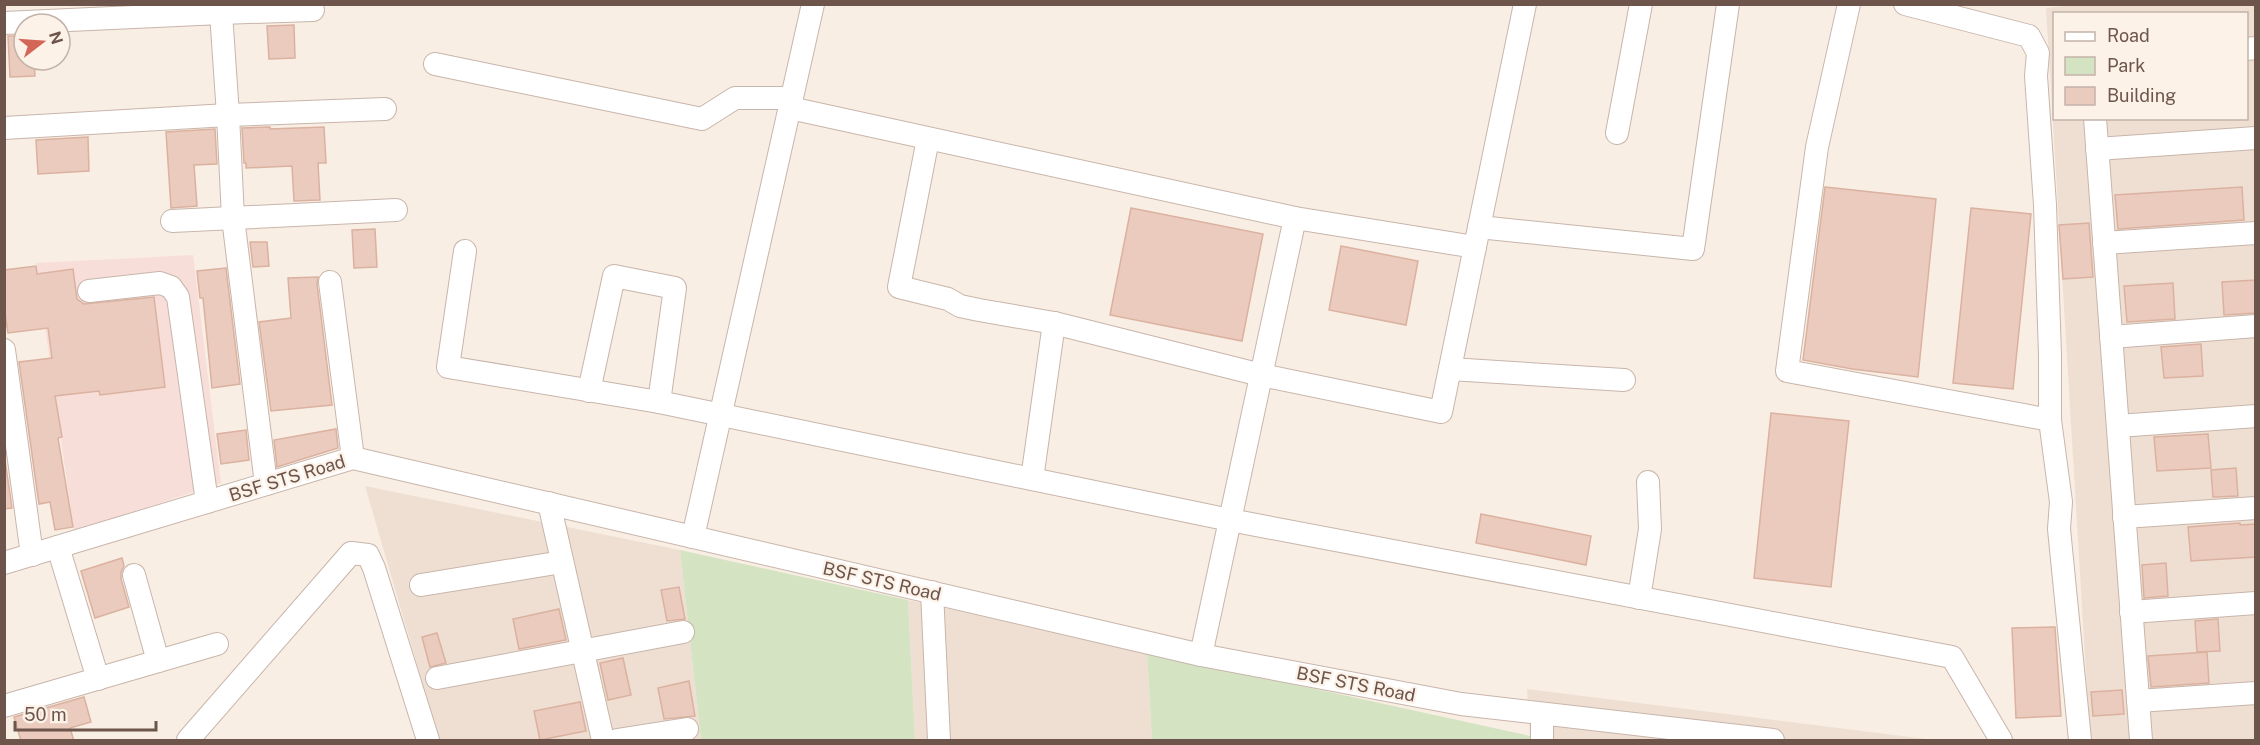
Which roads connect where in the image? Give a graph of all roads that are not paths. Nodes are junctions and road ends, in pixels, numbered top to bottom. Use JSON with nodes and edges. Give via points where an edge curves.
{"nodes":[{"id":1,"x":813,"y":4,"type":"edge"},
{"id":2,"x":1525,"y":4,"type":"edge"},
{"id":3,"x":1641,"y":4,"type":"edge"},
{"id":4,"x":1728,"y":4,"type":"edge"},
{"id":5,"x":1849,"y":4,"type":"edge"},
{"id":6,"x":1905,"y":4,"type":"edge"},
{"id":7,"x":313,"y":10,"type":"dead end"},
{"id":8,"x":221,"y":13,"type":"junction"},
{"id":9,"x":4,"y":23,"type":"edge"},
{"id":10,"x":435,"y":64,"type":"dead end"},
{"id":11,"x":791,"y":103,"type":"junction"},
{"id":12,"x":385,"y":109,"type":"dead end"},
{"id":13,"x":228,"y":115,"type":"junction"},
{"id":14,"x":2095,"y":120,"type":"edge"},
{"id":15,"x":4,"y":128,"type":"edge"},
{"id":16,"x":1617,"y":133,"type":"dead end"},
{"id":17,"x":2256,"y":138,"type":"edge"},
{"id":18,"x":928,"y":139,"type":"junction"},
{"id":19,"x":2097,"y":149,"type":"junction"},
{"id":20,"x":396,"y":210,"type":"dead end"},
{"id":21,"x":233,"y":218,"type":"junction"},
{"id":22,"x":1295,"y":218,"type":"junction"},
{"id":23,"x":172,"y":221,"type":"dead end"},
{"id":24,"x":2256,"y":232,"type":"edge"},
{"id":25,"x":1477,"y":237,"type":"junction"},
{"id":26,"x":2104,"y":243,"type":"junction"},
{"id":27,"x":465,"y":251,"type":"dead end"},
{"id":28,"x":330,"y":282,"type":"dead end"},
{"id":29,"x":89,"y":291,"type":"dead end"},
{"id":30,"x":1054,"y":323,"type":"junction"},
{"id":31,"x":2256,"y":326,"type":"edge"},
{"id":32,"x":2111,"y":337,"type":"junction"},
{"id":33,"x":4,"y":350,"type":"edge"},
{"id":34,"x":1450,"y":369,"type":"junction"},
{"id":35,"x":1261,"y":375,"type":"junction"},
{"id":36,"x":1624,"y":380,"type":"dead end"},
{"id":37,"x":589,"y":391,"type":"junction"},
{"id":38,"x":659,"y":402,"type":"junction"},
{"id":39,"x":720,"y":415,"type":"junction"},
{"id":40,"x":2256,"y":416,"type":"edge"},
{"id":41,"x":2050,"y":420,"type":"junction"},
{"id":42,"x":2118,"y":426,"type":"junction"},
{"id":43,"x":353,"y":458,"type":"junction"},
{"id":44,"x":1032,"y":479,"type":"junction"},
{"id":45,"x":1648,"y":482,"type":"dead end"},
{"id":46,"x":266,"y":484,"type":"junction"},
{"id":47,"x":207,"y":502,"type":"junction"},
{"id":48,"x":549,"y":503,"type":"junction"},
{"id":49,"x":2256,"y":508,"type":"edge"},
{"id":50,"x":2124,"y":517,"type":"junction"},
{"id":51,"x":1230,"y":520,"type":"junction"},
{"id":52,"x":693,"y":537,"type":"junction"},
{"id":53,"x":58,"y":547,"type":"junction"},
{"id":54,"x":32,"y":555,"type":"junction"},
{"id":55,"x":562,"y":562,"type":"junction"},
{"id":56,"x":4,"y":563,"type":"edge"},
{"id":57,"x":134,"y":575,"type":"dead end"},
{"id":58,"x":421,"y":585,"type":"dead end"},
{"id":59,"x":932,"y":592,"type":"junction"},
{"id":60,"x":1639,"y":598,"type":"junction"},
{"id":61,"x":2256,"y":603,"type":"edge"},
{"id":62,"x":2131,"y":612,"type":"junction"},
{"id":63,"x":683,"y":632,"type":"dead end"},
{"id":64,"x":217,"y":644,"type":"dead end"},
{"id":65,"x":582,"y":649,"type":"junction"},
{"id":66,"x":1201,"y":655,"type":"junction"},
{"id":67,"x":158,"y":661,"type":"junction"},
{"id":68,"x":437,"y":678,"type":"dead end"},
{"id":69,"x":98,"y":679,"type":"junction"},
{"id":70,"x":2256,"y":693,"type":"edge"},
{"id":71,"x":2138,"y":701,"type":"junction"},
{"id":72,"x":4,"y":706,"type":"edge"},
{"id":73,"x":1542,"y":714,"type":"junction"},
{"id":74,"x":687,"y":729,"type":"dead end"},
{"id":75,"x":1619,"y":731,"type":"edge"},
{"id":76,"x":188,"y":741,"type":"edge"},
{"id":77,"x":428,"y":741,"type":"edge"},
{"id":78,"x":603,"y":741,"type":"edge"},
{"id":79,"x":617,"y":741,"type":"edge"},
{"id":80,"x":939,"y":741,"type":"edge"},
{"id":81,"x":1542,"y":741,"type":"edge"},
{"id":82,"x":1773,"y":741,"type":"edge"},
{"id":83,"x":2001,"y":741,"type":"edge"},
{"id":84,"x":2080,"y":741,"type":"edge"},
{"id":85,"x":2141,"y":741,"type":"edge"}],
"edges":[{"from":1,"to":11,"type":"street"},
{"from":2,"to":25,"type":"street"},
{"from":3,"to":16,"type":"street"},
{"from":4,"to":25,"type":"street","via":[[1693,249]]},
{"from":5,"to":41,"type":"street","via":[[1817,147],[1787,371]]},
{"from":6,"to":41,"type":"street","via":[[2029,36],[2038,53]]},
{"from":7,"to":8,"type":"street"},
{"from":8,"to":9,"type":"street"},
{"from":8,"to":13,"type":"street"},
{"from":10,"to":11,"type":"street","via":[[702,119],[735,98]]},
{"from":11,"to":18,"type":"street"},
{"from":11,"to":39,"type":"street"},
{"from":12,"to":13,"type":"street"},
{"from":13,"to":15,"type":"street"},
{"from":13,"to":21,"type":"street"},
{"from":14,"to":19,"type":"street"},
{"from":17,"to":19,"type":"street"},
{"from":18,"to":22,"type":"street"},
{"from":18,"to":30,"type":"street","via":[[899,287],[948,299],[960,306]]},
{"from":19,"to":26,"type":"street"},
{"from":20,"to":21,"type":"street"},
{"from":21,"to":23,"type":"street"},
{"from":21,"to":46,"type":"street"},
{"from":22,"to":25,"type":"street"},
{"from":22,"to":35,"type":"street"},
{"from":24,"to":26,"type":"street"},
{"from":25,"to":34,"type":"street"},
{"from":26,"to":32,"type":"street"},
{"from":27,"to":37,"type":"street","via":[[448,367]]},
{"from":28,"to":43,"type":"street"},
{"from":29,"to":47,"type":"street","via":[[160,283],[171,287],[178,297]]},
{"from":30,"to":35,"type":"street"},
{"from":30,"to":44,"type":"street"},
{"from":31,"to":32,"type":"street"},
{"from":32,"to":42,"type":"street"},
{"from":33,"to":54,"type":"street"},
{"from":34,"to":35,"type":"street","via":[[1441,412]]},
{"from":34,"to":36,"type":"street"},
{"from":35,"to":51,"type":"street"},
{"from":37,"to":38,"type":"street"},
{"from":37,"to":38,"type":"street","via":[[614,276],[675,288]]},
{"from":38,"to":39,"type":"street"},
{"from":39,"to":44,"type":"street"},
{"from":39,"to":52,"type":"street"},
{"from":40,"to":42,"type":"street"},
{"from":41,"to":84,"type":"street","via":[[2061,502],[2059,529]]},
{"from":42,"to":50,"type":"street"},
{"from":43,"to":46,"type":"street","name":"BSF STS Road"},
{"from":43,"to":48,"type":"street","name":"BSF STS Road"},
{"from":44,"to":51,"type":"street"},
{"from":45,"to":60,"type":"street","via":[[1650,529]]},
{"from":46,"to":47,"type":"street","name":"BSF STS Road"},
{"from":47,"to":53,"type":"street","name":"BSF STS Road"},
{"from":48,"to":52,"type":"street","name":"BSF STS Road"},
{"from":48,"to":55,"type":"street"},
{"from":49,"to":50,"type":"street"},
{"from":50,"to":62,"type":"street"},
{"from":51,"to":60,"type":"street"},
{"from":51,"to":66,"type":"street"},
{"from":52,"to":59,"type":"street","name":"BSF STS Road"},
{"from":53,"to":54,"type":"street","name":"BSF STS Road"},
{"from":53,"to":69,"type":"street"},
{"from":54,"to":56,"type":"street","name":"BSF STS Road"},
{"from":55,"to":58,"type":"street"},
{"from":55,"to":65,"type":"street"},
{"from":57,"to":67,"type":"street"},
{"from":59,"to":66,"type":"street","name":"BSF STS Road"},
{"from":59,"to":80,"type":"street"},
{"from":60,"to":83,"type":"street","via":[[1952,657]]},
{"from":61,"to":62,"type":"street"},
{"from":62,"to":71,"type":"street"},
{"from":63,"to":65,"type":"street"},
{"from":64,"to":67,"type":"street"},
{"from":65,"to":68,"type":"street"},
{"from":65,"to":78,"type":"street"},
{"from":66,"to":73,"type":"street","name":"BSF STS Road","via":[[1461,704]]},
{"from":67,"to":69,"type":"street"},
{"from":69,"to":72,"type":"street"},
{"from":70,"to":71,"type":"street"},
{"from":71,"to":85,"type":"street"},
{"from":73,"to":75,"type":"street","name":"BSF STS Road"},
{"from":73,"to":81,"type":"street"},
{"from":74,"to":79,"type":"street"},
{"from":75,"to":82,"type":"street","name":"BSF STS Road"},
{"from":76,"to":77,"type":"street","via":[[351,552],[368,555],[374,568]]}]}
